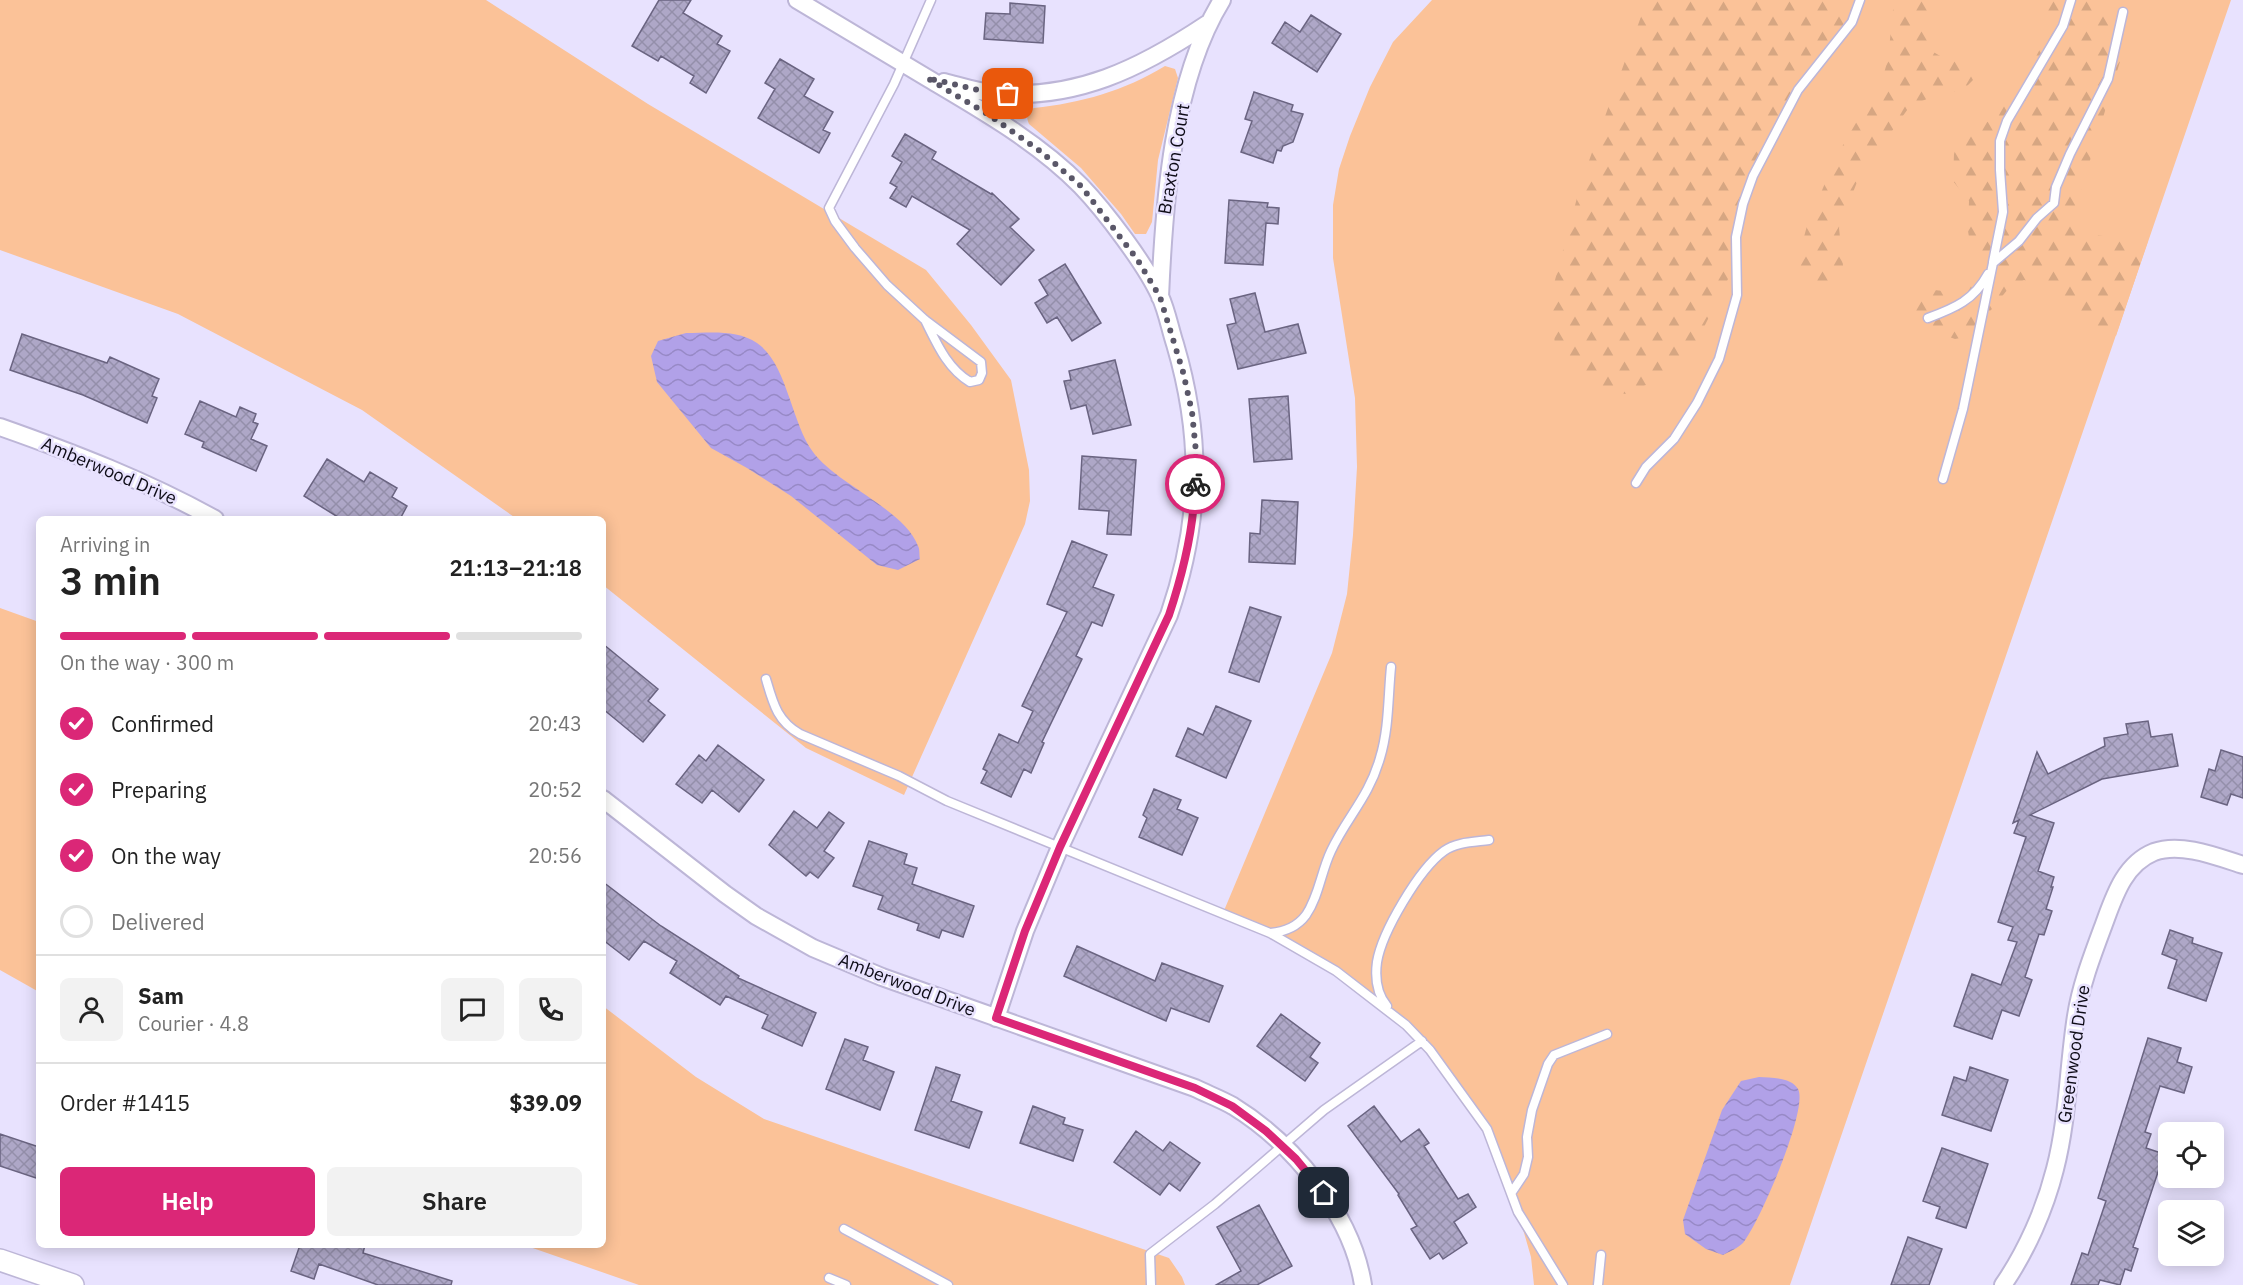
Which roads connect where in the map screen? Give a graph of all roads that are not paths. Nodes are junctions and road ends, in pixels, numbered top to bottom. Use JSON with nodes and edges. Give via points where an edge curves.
{"nodes":[{"id":1,"x":797,"y":0,"type":"edge"},
{"id":2,"x":931,"y":0,"type":"edge"},
{"id":3,"x":1222,"y":0,"type":"edge"},
{"id":4,"x":1860,"y":0,"type":"edge"},
{"id":5,"x":2071,"y":0,"type":"edge"},
{"id":6,"x":2123,"y":12,"type":"dead end"},
{"id":7,"x":1207,"y":24,"type":"junction"},
{"id":8,"x":904,"y":64,"type":"junction"},
{"id":9,"x":927,"y":78,"type":"junction"},
{"id":10,"x":1993,"y":263,"type":"junction"},
{"id":11,"x":1160,"y":297,"type":"junction"},
{"id":12,"x":1928,"y":318,"type":"dead end"},
{"id":13,"x":925,"y":320,"type":"junction"},
{"id":14,"x":0,"y":427,"type":"edge"},
{"id":15,"x":1943,"y":478,"type":"dead end"},
{"id":16,"x":1635,"y":483,"type":"dead end"},
{"id":17,"x":209,"y":516,"type":"edge"},
{"id":18,"x":1391,"y":667,"type":"dead end"},
{"id":19,"x":766,"y":679,"type":"dead end"},
{"id":20,"x":606,"y":801,"type":"edge"},
{"id":21,"x":1488,"y":840,"type":"dead end"},
{"id":22,"x":1060,"y":847,"type":"junction"},
{"id":23,"x":2243,"y":865,"type":"edge"},
{"id":24,"x":1270,"y":933,"type":"junction"},
{"id":25,"x":1394,"y":1015,"type":"junction"},
{"id":26,"x":996,"y":1018,"type":"junction"},
{"id":27,"x":1606,"y":1034,"type":"dead end"},
{"id":28,"x":1422,"y":1041,"type":"junction"},
{"id":29,"x":1283,"y":1146,"type":"junction"},
{"id":30,"x":1512,"y":1192,"type":"junction"},
{"id":31,"x":844,"y":1229,"type":"dead end"},
{"id":32,"x":1601,"y":1255,"type":"dead end"},
{"id":33,"x":0,"y":1260,"type":"edge"},
{"id":34,"x":829,"y":1278,"type":"dead end"},
{"id":35,"x":73,"y":1285,"type":"edge"},
{"id":36,"x":846,"y":1285,"type":"edge"},
{"id":37,"x":948,"y":1285,"type":"edge"},
{"id":38,"x":1151,"y":1285,"type":"edge"},
{"id":39,"x":1363,"y":1285,"type":"edge"},
{"id":40,"x":1563,"y":1285,"type":"edge"},
{"id":41,"x":1598,"y":1285,"type":"edge"},
{"id":42,"x":2003,"y":1285,"type":"edge"}],
"edges":[{"from":1,"to":8,"type":"street"},
{"from":2,"to":8,"type":"lane"},
{"from":3,"to":7,"type":"street","name":"Braxton Court"},
{"from":4,"to":16,"type":"lane","via":[[1852,22],[1798,90],[1743,204],[1736,237],[1737,295],[1719,359],[1674,439]]},
{"from":5,"to":10,"type":"lane","via":[[2064,26],[2007,121],[2000,141],[2003,212]]},
{"from":6,"to":10,"type":"lane","via":[[2108,79],[2070,154],[2056,187],[2054,203]]},
{"from":7,"to":9,"type":"street","name":"Braxton Court","via":[[1129,70],[1057,92],[991,93]]},
{"from":7,"to":11,"type":"street","name":"Braxton Court","via":[[1185,93],[1170,162]]},
{"from":8,"to":9,"type":"street"},
{"from":8,"to":13,"type":"lane","via":[[829,208],[855,248]]},
{"from":9,"to":11,"type":"street","via":[[986,113],[1081,186],[1137,259]]},
{"from":10,"to":12,"type":"lane","via":[[1980,288],[1956,308]]},
{"from":10,"to":15,"type":"lane","via":[[1963,409]]},
{"from":11,"to":22,"type":"street","via":[[1192,412],[1196,452],[1189,539],[1169,615]]},
{"from":13,"to":13,"type":"lane","via":[[957,374],[970,382],[979,380],[981,362]]},
{"from":14,"to":17,"type":"street","name":"Amberwood Drive","via":[[118,472]]},
{"from":18,"to":24,"type":"lane","via":[[1386,734],[1371,784],[1332,848],[1305,916],[1294,927]]},
{"from":19,"to":22,"type":"lane","via":[[775,708],[788,727],[800,734]]},
{"from":20,"to":26,"type":"street","name":"Amberwood Drive","via":[[725,894],[788,935],[882,977]]},
{"from":21,"to":25,"type":"lane","via":[[1446,849],[1430,863],[1400,908],[1377,962],[1380,998]]},
{"from":22,"to":24,"type":"lane"},
{"from":22,"to":26,"type":"street","via":[[1025,931]]},
{"from":23,"to":42,"type":"street","name":"Greenwood Drive","via":[[2183,849],[2155,852],[2134,866],[2121,882],[2083,984],[2055,1170],[2033,1228]]},
{"from":24,"to":25,"type":"lane","via":[[1336,971]]},
{"from":25,"to":28,"type":"lane"},
{"from":26,"to":29,"type":"street","name":"Amberwood Drive","via":[[1214,1097],[1241,1112]]},
{"from":27,"to":30,"type":"lane","via":[[1554,1055],[1548,1064],[1532,1110],[1524,1174]]},
{"from":28,"to":29,"type":"lane","via":[[1324,1110]]},
{"from":28,"to":30,"type":"lane","via":[[1487,1129]]},
{"from":29,"to":38,"type":"lane","via":[[1150,1254]]},
{"from":29,"to":39,"type":"street","name":"Amberwood Drive","via":[[1324,1193],[1339,1218]]},
{"from":30,"to":40,"type":"lane","via":[[1518,1212]]},
{"from":31,"to":37,"type":"lane"},
{"from":32,"to":41,"type":"lane"},
{"from":33,"to":35,"type":"street"},
{"from":34,"to":36,"type":"lane"}]}
